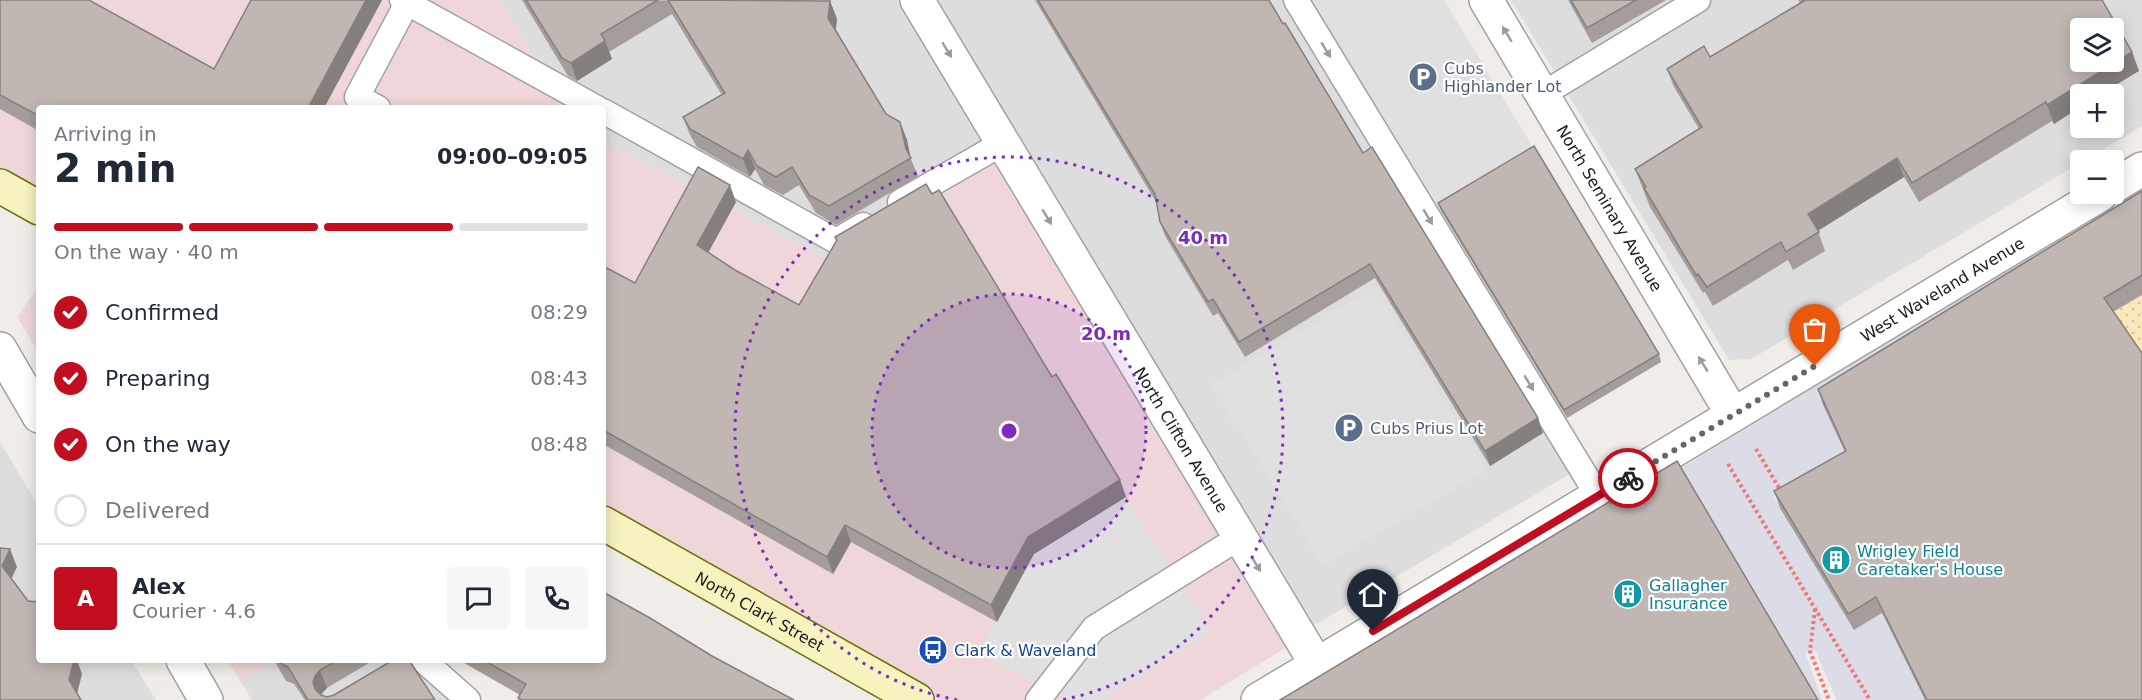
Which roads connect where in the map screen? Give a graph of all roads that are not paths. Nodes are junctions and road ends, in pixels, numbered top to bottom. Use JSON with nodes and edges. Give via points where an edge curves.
{"nodes":[{"id":1,"x":917,"y":0,"type":"edge"},
{"id":2,"x":1296,"y":0,"type":"edge"},
{"id":3,"x":1486,"y":0,"type":"edge"},
{"id":4,"x":1698,"y":0,"type":"edge"},
{"id":5,"x":405,"y":1,"type":"edge"},
{"id":6,"x":1543,"y":94,"type":"junction"},
{"id":7,"x":372,"y":105,"type":"edge"},
{"id":8,"x":592,"y":105,"type":"edge"},
{"id":9,"x":606,"y":113,"type":"edge"},
{"id":10,"x":1002,"y":143,"type":"junction"},
{"id":11,"x":2142,"y":169,"type":"edge"},
{"id":12,"x":2124,"y":180,"type":"edge"},
{"id":13,"x":0,"y":186,"type":"edge"},
{"id":14,"x":2085,"y":204,"type":"edge"},
{"id":15,"x":36,"y":206,"type":"edge"},
{"id":16,"x":0,"y":349,"type":"edge"},
{"id":17,"x":36,"y":411,"type":"edge"},
{"id":18,"x":1733,"y":415,"type":"junction"},
{"id":19,"x":1598,"y":496,"type":"junction"},
{"id":20,"x":606,"y":525,"type":"edge"},
{"id":21,"x":1240,"y":537,"type":"junction"},
{"id":22,"x":185,"y":663,"type":"edge"},
{"id":23,"x":426,"y":663,"type":"edge"},
{"id":24,"x":1317,"y":664,"type":"junction"},
{"id":25,"x":206,"y":700,"type":"edge"},
{"id":26,"x":468,"y":700,"type":"edge"},
{"id":27,"x":917,"y":700,"type":"edge"},
{"id":28,"x":1038,"y":700,"type":"edge"},
{"id":29,"x":1258,"y":700,"type":"edge"}],
"edges":[{"from":1,"to":10,"type":"street","name":"North Clifton Avenue","one_way":true},
{"from":2,"to":19,"type":"lane","one_way":true},
{"from":6,"to":3,"type":"street","name":"North Seminary Avenue","one_way":true},
{"from":4,"to":6,"type":"lane"},
{"from":5,"to":7,"type":"lane","via":[[357,97]]},
{"from":5,"to":8,"type":"lane"},
{"from":18,"to":6,"type":"street","name":"North Seminary Avenue","one_way":true},
{"from":9,"to":10,"type":"lane","via":[[836,241]]},
{"from":10,"to":21,"type":"street","name":"North Clifton Avenue","one_way":true},
{"from":11,"to":12,"type":"street"},
{"from":13,"to":15,"type":"main road"},
{"from":14,"to":18,"type":"street","name":"West Waveland Avenue"},
{"from":16,"to":17,"type":"street"},
{"from":18,"to":19,"type":"street","name":"West Waveland Avenue"},
{"from":19,"to":24,"type":"street","name":"West Waveland Avenue"},
{"from":20,"to":27,"type":"main road","name":"North Clark Street"},
{"from":21,"to":24,"type":"street","name":"North Clifton Avenue","one_way":true},
{"from":21,"to":28,"type":"lane","via":[[1094,627]]},
{"from":22,"to":25,"type":"street"},
{"from":23,"to":26,"type":"lane"},
{"from":24,"to":29,"type":"street","name":"West Waveland Avenue"}]}
